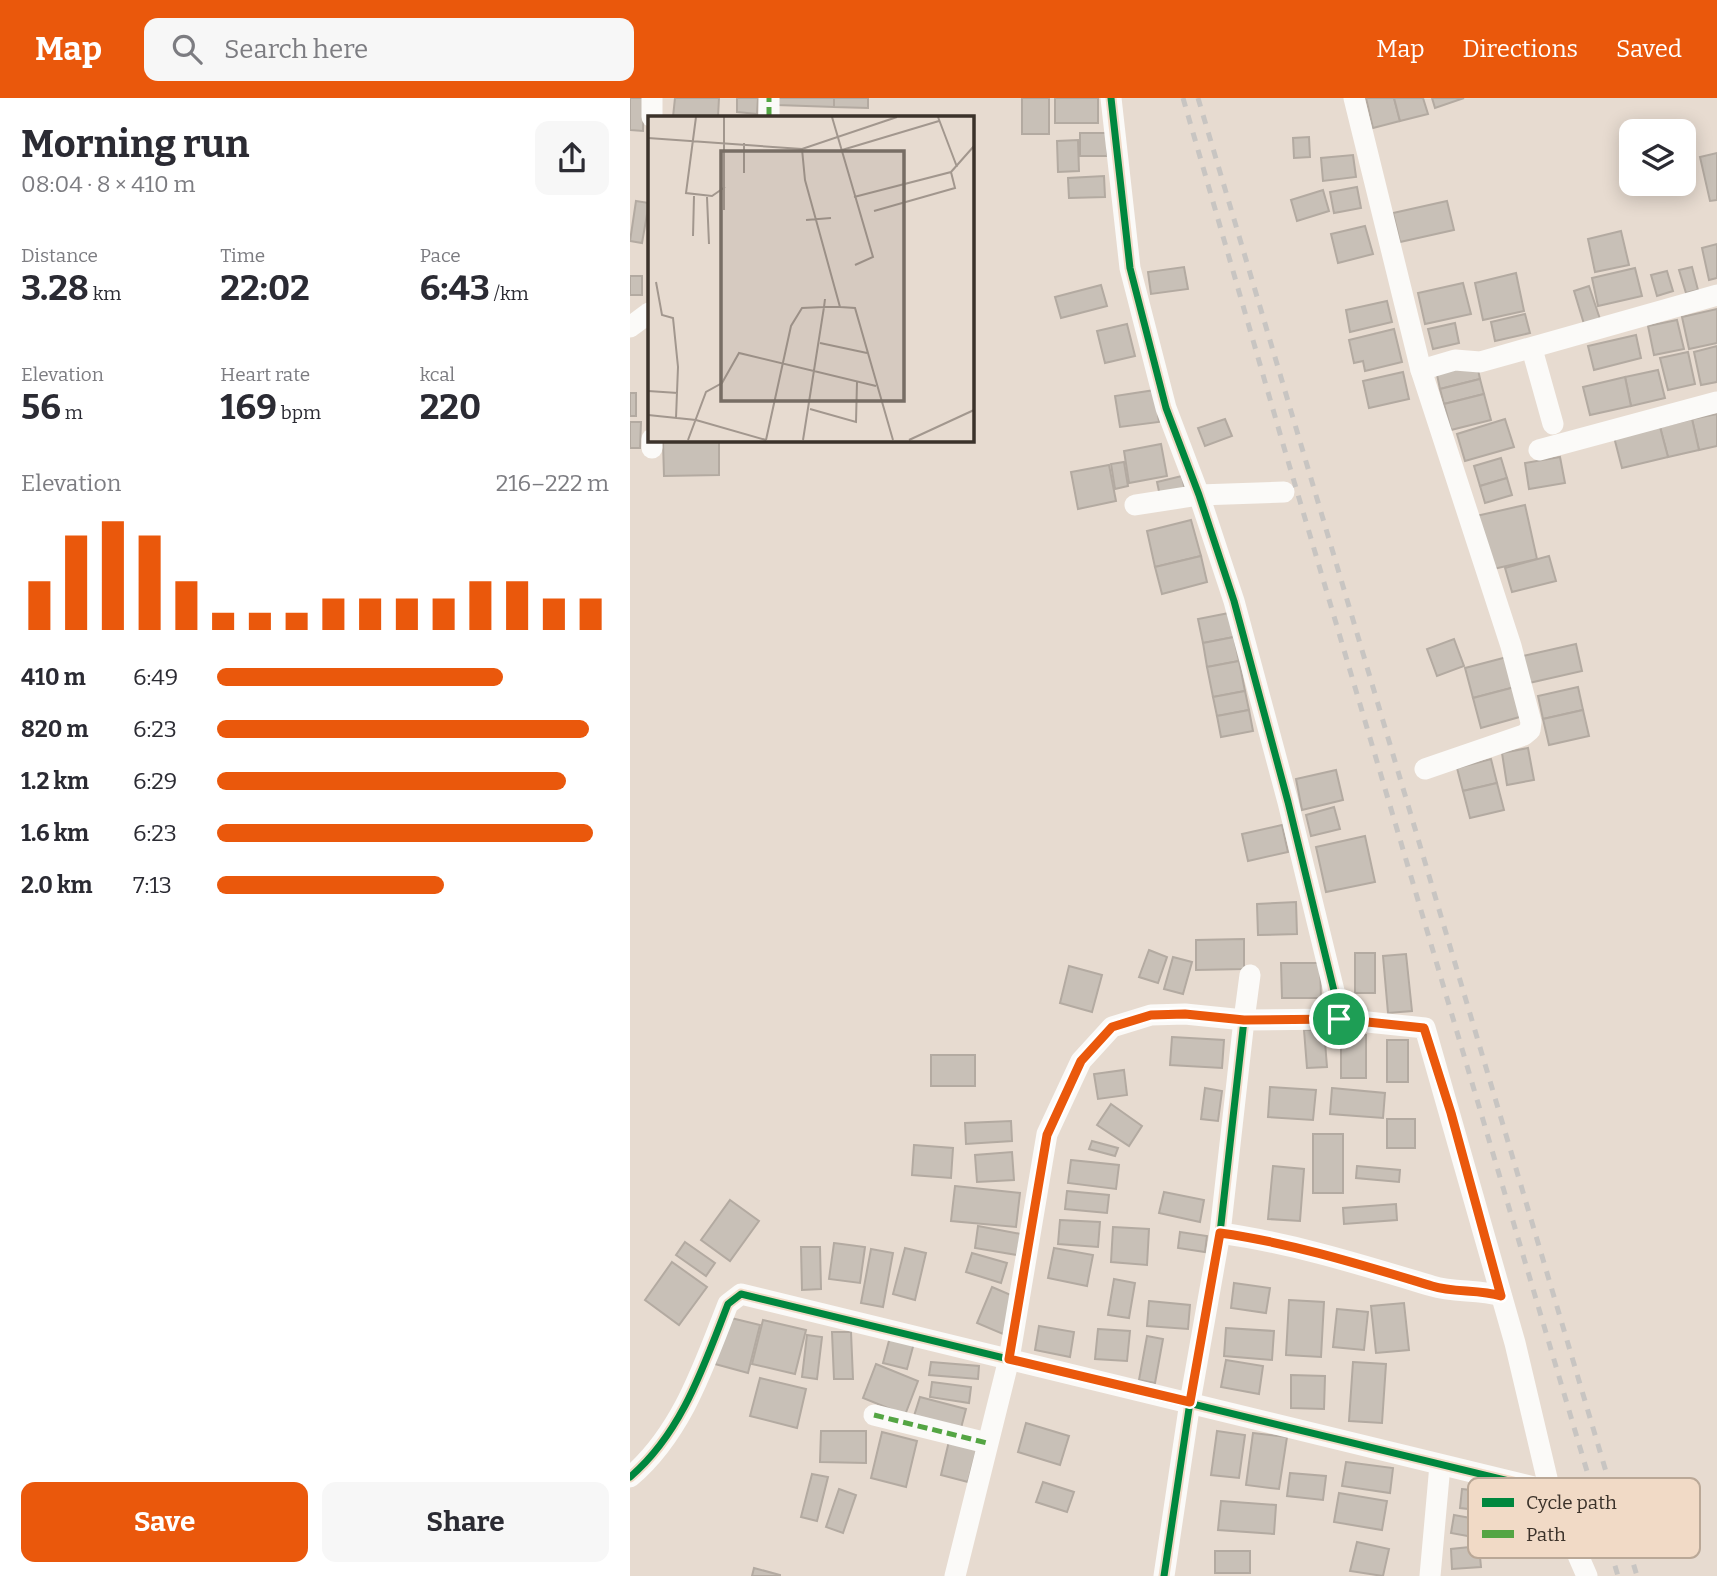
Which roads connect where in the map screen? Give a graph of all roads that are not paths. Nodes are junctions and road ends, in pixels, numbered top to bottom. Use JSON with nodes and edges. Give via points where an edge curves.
{"nodes":[{"id":1,"x":652,"y":98,"type":"edge"},
{"id":2,"x":769,"y":98,"type":"edge"},
{"id":3,"x":1111,"y":98,"type":"edge"},
{"id":4,"x":1354,"y":98,"type":"edge"},
{"id":5,"x":652,"y":116,"type":"edge"},
{"id":6,"x":769,"y":116,"type":"edge"},
{"id":7,"x":1717,"y":295,"type":"edge"},
{"id":8,"x":648,"y":314,"type":"edge"},
{"id":9,"x":630,"y":327,"type":"edge"},
{"id":10,"x":1532,"y":349,"type":"junction"},
{"id":11,"x":1421,"y":370,"type":"junction"},
{"id":12,"x":1717,"y":402,"type":"edge"},
{"id":13,"x":1553,"y":424,"type":"dead end"},
{"id":14,"x":1539,"y":450,"type":"dead end"},
{"id":15,"x":1284,"y":492,"type":"dead end"},
{"id":16,"x":1199,"y":495,"type":"junction"},
{"id":17,"x":1135,"y":505,"type":"dead end"},
{"id":18,"x":1425,"y":769,"type":"dead end"},
{"id":19,"x":1250,"y":975,"type":"dead end"},
{"id":20,"x":1339,"y":1019,"type":"junction"},
{"id":21,"x":1244,"y":1020,"type":"junction"},
{"id":22,"x":1220,"y":1233,"type":"junction"},
{"id":23,"x":1501,"y":1296,"type":"junction"},
{"id":24,"x":1009,"y":1359,"type":"junction"},
{"id":25,"x":1190,"y":1402,"type":"junction"},
{"id":26,"x":874,"y":1415,"type":"dead end"},
{"id":27,"x":987,"y":1443,"type":"junction"},
{"id":28,"x":1440,"y":1465,"type":"junction"},
{"id":29,"x":630,"y":1477,"type":"edge"},
{"id":30,"x":1495,"y":1478,"type":"edge"},
{"id":31,"x":1547,"y":1478,"type":"edge"},
{"id":32,"x":1579,"y":1558,"type":"edge"},
{"id":33,"x":956,"y":1576,"type":"edge"},
{"id":34,"x":1164,"y":1576,"type":"edge"},
{"id":35,"x":1430,"y":1576,"type":"edge"},
{"id":36,"x":1587,"y":1576,"type":"edge"}],
"edges":[{"from":1,"to":5,"type":"street"},
{"from":2,"to":6,"type":"street"},
{"from":3,"to":16,"type":"street","via":[[1130,268],[1166,408]]},
{"from":4,"to":11,"type":"street"},
{"from":7,"to":10,"type":"street"},
{"from":8,"to":9,"type":"street"},
{"from":10,"to":11,"type":"street","via":[[1480,362],[1455,360]]},
{"from":10,"to":13,"type":"street"},
{"from":11,"to":18,"type":"street","via":[[1511,646],[1531,722],[1524,735]]},
{"from":12,"to":14,"type":"street"},
{"from":15,"to":16,"type":"street"},
{"from":16,"to":17,"type":"street"},
{"from":16,"to":20,"type":"street","via":[[1234,601],[1288,802]]},
{"from":19,"to":21,"type":"street"},
{"from":20,"to":21,"type":"street"},
{"from":20,"to":23,"type":"street","via":[[1424,1028]]},
{"from":21,"to":22,"type":"street"},
{"from":21,"to":24,"type":"street","via":[[1151,1015],[1112,1027],[1081,1061],[1047,1135]]},
{"from":22,"to":23,"type":"street","via":[[1262,1239],[1435,1287]]},
{"from":22,"to":25,"type":"street"},
{"from":23,"to":31,"type":"street"},
{"from":24,"to":25,"type":"street"},
{"from":24,"to":27,"type":"street"},
{"from":24,"to":29,"type":"street","via":[[741,1294],[728,1304],[687,1403],[670,1431]]},
{"from":25,"to":28,"type":"street"},
{"from":25,"to":34,"type":"street"},
{"from":26,"to":27,"type":"street"},
{"from":27,"to":33,"type":"street"},
{"from":28,"to":30,"type":"street"},
{"from":28,"to":35,"type":"street"},
{"from":32,"to":36,"type":"street"}]}
